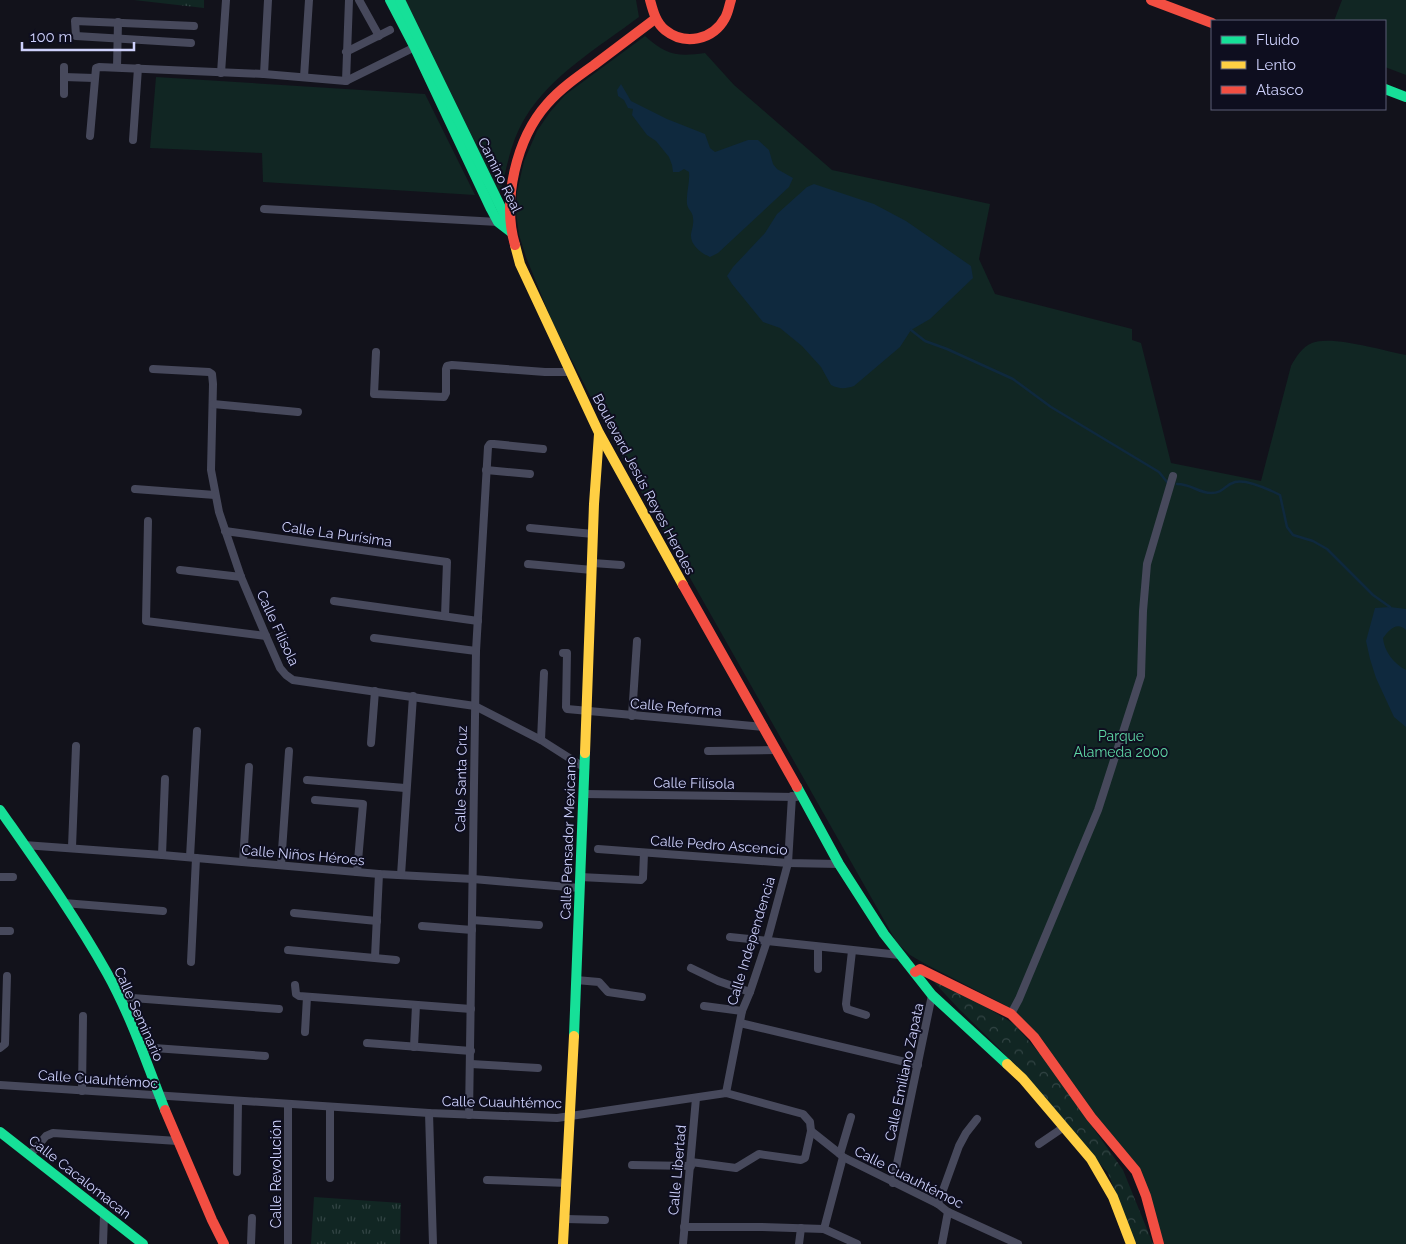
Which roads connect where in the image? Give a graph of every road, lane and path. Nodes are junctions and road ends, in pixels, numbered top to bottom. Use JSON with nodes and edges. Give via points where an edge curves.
{"nodes":[{"id":1,"x":226,"y":0,"type":"edge"},
{"id":2,"x":268,"y":0,"type":"edge"},
{"id":3,"x":309,"y":0,"type":"edge"},
{"id":4,"x":349,"y":0,"type":"edge"},
{"id":5,"x":359,"y":0,"type":"edge"},
{"id":6,"x":390,"y":0,"type":"edge"},
{"id":7,"x":400,"y":0,"type":"edge"},
{"id":8,"x":650,"y":0,"type":"edge"},
{"id":9,"x":731,"y":0,"type":"edge"},
{"id":10,"x":1151,"y":0,"type":"edge"},
{"id":11,"x":654,"y":19,"type":"junction"},
{"id":12,"x":118,"y":22,"type":"junction"},
{"id":13,"x":1211,"y":23,"type":"edge"},
{"id":14,"x":183,"y":25,"type":"junction"},
{"id":15,"x":194,"y":26,"type":"dead end"},
{"id":16,"x":390,"y":30,"type":"dead end"},
{"id":17,"x":379,"y":36,"type":"junction"},
{"id":18,"x":118,"y":39,"type":"junction"},
{"id":19,"x":183,"y":43,"type":"junction"},
{"id":20,"x":191,"y":43,"type":"dead end"},
{"id":21,"x":419,"y":46,"type":"junction"},
{"id":22,"x":346,"y":52,"type":"junction"},
{"id":23,"x":64,"y":67,"type":"dead end"},
{"id":24,"x":117,"y":67,"type":"junction"},
{"id":25,"x":138,"y":68,"type":"junction"},
{"id":26,"x":221,"y":72,"type":"junction"},
{"id":27,"x":264,"y":74,"type":"junction"},
{"id":28,"x":64,"y":77,"type":"junction"},
{"id":29,"x":304,"y":77,"type":"junction"},
{"id":30,"x":94,"y":78,"type":"junction"},
{"id":31,"x":346,"y":81,"type":"junction"},
{"id":32,"x":1386,"y":89,"type":"edge"},
{"id":33,"x":64,"y":94,"type":"dead end"},
{"id":34,"x":1406,"y":97,"type":"edge"},
{"id":35,"x":90,"y":136,"type":"dead end"},
{"id":36,"x":134,"y":140,"type":"dead end"},
{"id":37,"x":264,"y":209,"type":"dead end"},
{"id":38,"x":502,"y":220,"type":"junction"},
{"id":39,"x":511,"y":232,"type":"junction"},
{"id":40,"x":376,"y":352,"type":"dead end"},
{"id":41,"x":153,"y":369,"type":"dead end"},
{"id":42,"x":570,"y":372,"type":"junction"},
{"id":43,"x":213,"y":404,"type":"junction"},
{"id":44,"x":298,"y":412,"type":"dead end"},
{"id":45,"x":599,"y":432,"type":"junction"},
{"id":46,"x":543,"y":449,"type":"dead end"},
{"id":47,"x":486,"y":470,"type":"junction"},
{"id":48,"x":530,"y":474,"type":"dead end"},
{"id":49,"x":1173,"y":476,"type":"dead end"},
{"id":50,"x":135,"y":489,"type":"dead end"},
{"id":51,"x":215,"y":495,"type":"junction"},
{"id":52,"x":148,"y":521,"type":"dead end"},
{"id":53,"x":530,"y":528,"type":"dead end"},
{"id":54,"x":225,"y":531,"type":"junction"},
{"id":55,"x":593,"y":534,"type":"junction"},
{"id":56,"x":528,"y":564,"type":"dead end"},
{"id":57,"x":621,"y":565,"type":"dead end"},
{"id":58,"x":592,"y":567,"type":"junction"},
{"id":59,"x":180,"y":570,"type":"dead end"},
{"id":60,"x":241,"y":577,"type":"junction"},
{"id":61,"x":334,"y":601,"type":"dead end"},
{"id":62,"x":446,"y":616,"type":"junction"},
{"id":63,"x":478,"y":621,"type":"junction"},
{"id":64,"x":266,"y":636,"type":"junction"},
{"id":65,"x":374,"y":638,"type":"dead end"},
{"id":66,"x":637,"y":641,"type":"dead end"},
{"id":67,"x":476,"y":651,"type":"junction"},
{"id":68,"x":565,"y":653,"type":"dead end"},
{"id":69,"x":544,"y":673,"type":"dead end"},
{"id":70,"x":375,"y":691,"type":"junction"},
{"id":71,"x":413,"y":696,"type":"junction"},
{"id":72,"x":475,"y":706,"type":"junction"},
{"id":73,"x":587,"y":710,"type":"junction"},
{"id":74,"x":632,"y":716,"type":"junction"},
{"id":75,"x":764,"y":727,"type":"junction"},
{"id":76,"x":197,"y":731,"type":"dead end"},
{"id":77,"x":541,"y":740,"type":"junction"},
{"id":78,"x":371,"y":743,"type":"dead end"},
{"id":79,"x":76,"y":746,"type":"dead end"},
{"id":80,"x":777,"y":750,"type":"junction"},
{"id":81,"x":288,"y":751,"type":"dead end"},
{"id":82,"x":708,"y":751,"type":"dead end"},
{"id":83,"x":249,"y":767,"type":"dead end"},
{"id":84,"x":585,"y":768,"type":"junction"},
{"id":85,"x":165,"y":779,"type":"dead end"},
{"id":86,"x":306,"y":780,"type":"dead end"},
{"id":87,"x":405,"y":788,"type":"junction"},
{"id":88,"x":584,"y":794,"type":"junction"},
{"id":89,"x":792,"y":796,"type":"junction"},
{"id":90,"x":803,"y":797,"type":"junction"},
{"id":91,"x":315,"y":800,"type":"dead end"},
{"id":92,"x":0,"y":810,"type":"edge"},
{"id":93,"x":24,"y":845,"type":"junction"},
{"id":94,"x":72,"y":847,"type":"junction"},
{"id":95,"x":598,"y":849,"type":"dead end"},
{"id":96,"x":644,"y":853,"type":"junction"},
{"id":97,"x":162,"y":854,"type":"junction"},
{"id":98,"x":193,"y":858,"type":"junction"},
{"id":99,"x":243,"y":862,"type":"junction"},
{"id":100,"x":788,"y":863,"type":"junction"},
{"id":101,"x":839,"y":864,"type":"junction"},
{"id":102,"x":281,"y":865,"type":"junction"},
{"id":103,"x":357,"y":872,"type":"junction"},
{"id":104,"x":380,"y":874,"type":"junction"},
{"id":105,"x":401,"y":875,"type":"junction"},
{"id":106,"x":0,"y":877,"type":"edge"},
{"id":107,"x":13,"y":877,"type":"dead end"},
{"id":108,"x":473,"y":879,"type":"junction"},
{"id":109,"x":580,"y":882,"type":"junction"},
{"id":110,"x":64,"y":903,"type":"junction"},
{"id":111,"x":163,"y":910,"type":"dead end"},
{"id":112,"x":294,"y":913,"type":"dead end"},
{"id":113,"x":472,"y":920,"type":"junction"},
{"id":114,"x":377,"y":921,"type":"junction"},
{"id":115,"x":538,"y":925,"type":"dead end"},
{"id":116,"x":422,"y":926,"type":"dead end"},
{"id":117,"x":472,"y":930,"type":"junction"},
{"id":118,"x":0,"y":931,"type":"edge"},
{"id":119,"x":10,"y":931,"type":"dead end"},
{"id":120,"x":730,"y":937,"type":"dead end"},
{"id":121,"x":767,"y":941,"type":"junction"},
{"id":122,"x":818,"y":947,"type":"junction"},
{"id":123,"x":288,"y":950,"type":"dead end"},
{"id":124,"x":852,"y":951,"type":"junction"},
{"id":125,"x":900,"y":955,"type":"junction"},
{"id":126,"x":375,"y":957,"type":"junction"},
{"id":127,"x":396,"y":960,"type":"dead end"},
{"id":128,"x":191,"y":962,"type":"dead end"},
{"id":129,"x":692,"y":968,"type":"dead end"},
{"id":130,"x":818,"y":969,"type":"dead end"},
{"id":131,"x":915,"y":972,"type":"junction"},
{"id":132,"x":7,"y":976,"type":"dead end"},
{"id":133,"x":576,"y":980,"type":"junction"},
{"id":134,"x":295,"y":984,"type":"dead end"},
{"id":135,"x":750,"y":992,"type":"junction"},
{"id":136,"x":932,"y":995,"type":"junction"},
{"id":137,"x":119,"y":997,"type":"junction"},
{"id":138,"x":307,"y":997,"type":"junction"},
{"id":139,"x":642,"y":997,"type":"dead end"},
{"id":140,"x":416,"y":1005,"type":"junction"},
{"id":141,"x":704,"y":1006,"type":"dead end"},
{"id":142,"x":279,"y":1009,"type":"dead end"},
{"id":143,"x":471,"y":1009,"type":"junction"},
{"id":144,"x":742,"y":1010,"type":"junction"},
{"id":145,"x":1011,"y":1014,"type":"junction"},
{"id":146,"x":866,"y":1015,"type":"dead end"},
{"id":147,"x":83,"y":1016,"type":"dead end"},
{"id":148,"x":740,"y":1023,"type":"junction"},
{"id":149,"x":305,"y":1032,"type":"dead end"},
{"id":150,"x":366,"y":1043,"type":"dead end"},
{"id":151,"x":140,"y":1046,"type":"junction"},
{"id":152,"x":414,"y":1047,"type":"junction"},
{"id":153,"x":0,"y":1048,"type":"edge"},
{"id":154,"x":471,"y":1051,"type":"junction"},
{"id":155,"x":265,"y":1056,"type":"dead end"},
{"id":156,"x":471,"y":1064,"type":"junction"},
{"id":157,"x":918,"y":1064,"type":"junction"},
{"id":158,"x":538,"y":1068,"type":"dead end"},
{"id":159,"x":0,"y":1085,"type":"edge"},
{"id":160,"x":82,"y":1091,"type":"junction"},
{"id":161,"x":726,"y":1093,"type":"junction"},
{"id":162,"x":159,"y":1095,"type":"junction"},
{"id":163,"x":696,"y":1098,"type":"junction"},
{"id":164,"x":238,"y":1101,"type":"junction"},
{"id":165,"x":288,"y":1104,"type":"junction"},
{"id":166,"x":330,"y":1107,"type":"junction"},
{"id":167,"x":430,"y":1113,"type":"junction"},
{"id":168,"x":470,"y":1115,"type":"junction"},
{"id":169,"x":571,"y":1116,"type":"junction"},
{"id":170,"x":851,"y":1117,"type":"dead end"},
{"id":171,"x":977,"y":1119,"type":"dead end"},
{"id":172,"x":1064,"y":1127,"type":"junction"},
{"id":173,"x":811,"y":1130,"type":"junction"},
{"id":174,"x":0,"y":1132,"type":"edge"},
{"id":175,"x":178,"y":1141,"type":"junction"},
{"id":176,"x":1039,"y":1144,"type":"dead end"},
{"id":177,"x":30,"y":1155,"type":"junction"},
{"id":178,"x":842,"y":1156,"type":"junction"},
{"id":179,"x":691,"y":1164,"type":"junction"},
{"id":180,"x":632,"y":1165,"type":"dead end"},
{"id":181,"x":237,"y":1172,"type":"dead end"},
{"id":182,"x":330,"y":1178,"type":"dead end"},
{"id":183,"x":487,"y":1180,"type":"dead end"},
{"id":184,"x":567,"y":1183,"type":"junction"},
{"id":185,"x":893,"y":1183,"type":"junction"},
{"id":186,"x":938,"y":1204,"type":"junction"},
{"id":187,"x":948,"y":1212,"type":"junction"},
{"id":188,"x":104,"y":1215,"type":"junction"},
{"id":189,"x":252,"y":1218,"type":"dead end"},
{"id":190,"x":566,"y":1219,"type":"junction"},
{"id":191,"x":605,"y":1220,"type":"dead end"},
{"id":192,"x":684,"y":1227,"type":"junction"},
{"id":193,"x":801,"y":1228,"type":"junction"},
{"id":194,"x":824,"y":1229,"type":"junction"},
{"id":195,"x":103,"y":1244,"type":"edge"},
{"id":196,"x":143,"y":1244,"type":"edge"},
{"id":197,"x":224,"y":1244,"type":"edge"},
{"id":198,"x":251,"y":1244,"type":"edge"},
{"id":199,"x":288,"y":1244,"type":"edge"},
{"id":200,"x":433,"y":1244,"type":"edge"},
{"id":201,"x":563,"y":1244,"type":"edge"},
{"id":202,"x":683,"y":1244,"type":"edge"},
{"id":203,"x":799,"y":1244,"type":"edge"},
{"id":204,"x":856,"y":1244,"type":"edge"},
{"id":205,"x":942,"y":1244,"type":"edge"},
{"id":206,"x":1018,"y":1244,"type":"edge"},
{"id":207,"x":1131,"y":1244,"type":"edge"},
{"id":208,"x":1159,"y":1244,"type":"edge"}],
"edges":[{"from":1,"to":26,"type":"street"},
{"from":2,"to":27,"type":"street"},
{"from":3,"to":29,"type":"street"},
{"from":4,"to":22,"type":"street"},
{"from":5,"to":17,"type":"street"},
{"from":6,"to":21,"type":"main road","name":"Camino Real"},
{"from":7,"to":21,"type":"main road","name":"Camino Real"},
{"from":8,"to":11,"type":"main road"},
{"from":9,"to":11,"type":"main road","via":[[723,23],[700,39],[689,40],[669,34]]},
{"from":10,"to":13,"type":"main road"},
{"from":11,"to":39,"type":"main road","name":"Boulevard Jesús Reyes Heroles","via":[[564,87],[546,106],[516,164],[510,198]]},
{"from":12,"to":14,"type":"street"},
{"from":12,"to":18,"type":"street"},
{"from":12,"to":18,"type":"street","via":[[78,20],[75,21],[74,33],[76,36]]},
{"from":14,"to":15,"type":"street"},
{"from":14,"to":19,"type":"street"},
{"from":16,"to":17,"type":"street"},
{"from":17,"to":22,"type":"street"},
{"from":18,"to":19,"type":"street"},
{"from":18,"to":24,"type":"street"},
{"from":19,"to":20,"type":"street"},
{"from":21,"to":31,"type":"street"},
{"from":21,"to":38,"type":"main road","name":"Camino Real"},
{"from":22,"to":31,"type":"street"},
{"from":23,"to":28,"type":"street"},
{"from":24,"to":25,"type":"street"},
{"from":24,"to":30,"type":"street","via":[[96,68]]},
{"from":25,"to":26,"type":"street"},
{"from":25,"to":36,"type":"street"},
{"from":26,"to":27,"type":"street"},
{"from":27,"to":29,"type":"street"},
{"from":28,"to":30,"type":"street"},
{"from":28,"to":33,"type":"street"},
{"from":29,"to":31,"type":"street"},
{"from":30,"to":35,"type":"street"},
{"from":32,"to":34,"type":"main road"},
{"from":37,"to":38,"type":"street"},
{"from":38,"to":39,"type":"main road","name":"Camino Real"},
{"from":39,"to":42,"type":"main road","name":"Boulevard Jesús Reyes Heroles","via":[[520,264]]},
{"from":40,"to":42,"type":"street","via":[[374,394],[444,398],[446,369],[452,365]]},
{"from":41,"to":43,"type":"street","name":"Calle Filisola","via":[[209,372],[212,374]]},
{"from":42,"to":45,"type":"main road","name":"Boulevard Jesús Reyes Heroles"},
{"from":43,"to":44,"type":"street"},
{"from":43,"to":51,"type":"street","name":"Calle Filisola","via":[[211,470]]},
{"from":45,"to":55,"type":"main road","name":"Calle Pensador Mexicano"},
{"from":45,"to":75,"type":"main road","name":"Boulevard Jesús Reyes Heroles"},
{"from":46,"to":47,"type":"street","name":"Calle Santa Cruz","via":[[490,444]]},
{"from":47,"to":48,"type":"street"},
{"from":47,"to":63,"type":"street","name":"Calle Santa Cruz"},
{"from":49,"to":145,"type":"street","via":[[1147,564],[1141,676],[1098,810]]},
{"from":50,"to":51,"type":"street"},
{"from":51,"to":54,"type":"street","name":"Calle Filisola"},
{"from":52,"to":64,"type":"street","via":[[146,621]]},
{"from":53,"to":55,"type":"street"},
{"from":54,"to":60,"type":"street","name":"Calle Filisola"},
{"from":54,"to":62,"type":"street","name":"Calle La Purísima","via":[[446,562]]},
{"from":55,"to":58,"type":"main road","name":"Calle Pensador Mexicano"},
{"from":56,"to":58,"type":"street"},
{"from":57,"to":58,"type":"street"},
{"from":58,"to":73,"type":"main road","name":"Calle Pensador Mexicano"},
{"from":59,"to":60,"type":"street"},
{"from":60,"to":64,"type":"street","name":"Calle Filisola"},
{"from":61,"to":62,"type":"street"},
{"from":62,"to":63,"type":"street"},
{"from":63,"to":67,"type":"street","name":"Calle Santa Cruz"},
{"from":64,"to":70,"type":"street","name":"Calle Filisola","via":[[280,668],[289,678]]},
{"from":65,"to":67,"type":"street"},
{"from":66,"to":74,"type":"street"},
{"from":67,"to":72,"type":"street","name":"Calle Santa Cruz"},
{"from":68,"to":73,"type":"street","name":"Calle Reforma","via":[[566,707]]},
{"from":69,"to":77,"type":"street"},
{"from":70,"to":71,"type":"street","name":"Calle Filisola"},
{"from":70,"to":78,"type":"street"},
{"from":71,"to":72,"type":"street","name":"Calle Filisola"},
{"from":71,"to":87,"type":"street"},
{"from":72,"to":77,"type":"street","name":"Calle Filisola"},
{"from":72,"to":108,"type":"street","name":"Calle Santa Cruz"},
{"from":73,"to":74,"type":"street","name":"Calle Reforma"},
{"from":73,"to":84,"type":"main road","name":"Calle Pensador Mexicano"},
{"from":74,"to":75,"type":"street","name":"Calle Reforma"},
{"from":75,"to":80,"type":"main road","name":"Boulevard Jesús Reyes Heroles"},
{"from":76,"to":98,"type":"street"},
{"from":77,"to":84,"type":"street","name":"Calle Filisola"},
{"from":79,"to":94,"type":"street"},
{"from":80,"to":82,"type":"street"},
{"from":80,"to":90,"type":"main road","name":"Boulevard Jesús Reyes Heroles"},
{"from":81,"to":102,"type":"street"},
{"from":83,"to":99,"type":"street"},
{"from":84,"to":88,"type":"main road","name":"Calle Pensador Mexicano"},
{"from":85,"to":97,"type":"street"},
{"from":86,"to":87,"type":"street"},
{"from":87,"to":105,"type":"street"},
{"from":88,"to":89,"type":"street","name":"Calle Filísola"},
{"from":88,"to":109,"type":"main road","name":"Calle Pensador Mexicano"},
{"from":89,"to":90,"type":"street","name":"Calle Filísola"},
{"from":89,"to":100,"type":"street","name":"Calle Independencia"},
{"from":90,"to":101,"type":"main road","name":"Boulevard Jesús Reyes Heroles"},
{"from":91,"to":103,"type":"street","via":[[363,804]]},
{"from":92,"to":93,"type":"main road","name":"Calle Seminario"},
{"from":93,"to":94,"type":"street","name":"Calle Niños Héroes"},
{"from":93,"to":110,"type":"main road","name":"Calle Seminario"},
{"from":94,"to":97,"type":"street","name":"Calle Niños Héroes"},
{"from":95,"to":96,"type":"street","name":"Calle Pedro Ascencio"},
{"from":96,"to":100,"type":"street","name":"Calle Pedro Ascencio"},
{"from":96,"to":109,"type":"street","name":"Calle Niños Héroes","via":[[641,880]]},
{"from":97,"to":98,"type":"street","name":"Calle Niños Héroes"},
{"from":98,"to":99,"type":"street","name":"Calle Niños Héroes"},
{"from":98,"to":128,"type":"street"},
{"from":99,"to":102,"type":"street","name":"Calle Niños Héroes"},
{"from":100,"to":101,"type":"street","name":"Calle Pedro Ascencio"},
{"from":100,"to":121,"type":"street","name":"Calle Independencia"},
{"from":101,"to":125,"type":"main road","name":"Boulevard Jesús Reyes Heroles"},
{"from":102,"to":103,"type":"street","name":"Calle Niños Héroes"},
{"from":103,"to":104,"type":"street","name":"Calle Niños Héroes"},
{"from":104,"to":105,"type":"street","name":"Calle Niños Héroes"},
{"from":104,"to":114,"type":"street"},
{"from":105,"to":108,"type":"street","name":"Calle Niños Héroes"},
{"from":106,"to":107,"type":"street"},
{"from":108,"to":109,"type":"street","name":"Calle Niños Héroes"},
{"from":108,"to":113,"type":"street","name":"Calle Santa Cruz"},
{"from":109,"to":133,"type":"main road","name":"Calle Pensador Mexicano"},
{"from":110,"to":111,"type":"street"},
{"from":110,"to":137,"type":"main road","name":"Calle Seminario"},
{"from":112,"to":114,"type":"street"},
{"from":113,"to":115,"type":"street"},
{"from":113,"to":117,"type":"street","name":"Calle Santa Cruz"},
{"from":114,"to":126,"type":"street"},
{"from":116,"to":117,"type":"street"},
{"from":117,"to":143,"type":"street","name":"Calle Santa Cruz"},
{"from":118,"to":119,"type":"street"},
{"from":120,"to":121,"type":"street"},
{"from":121,"to":122,"type":"street"},
{"from":121,"to":135,"type":"street","name":"Calle Independencia"},
{"from":122,"to":124,"type":"street"},
{"from":122,"to":130,"type":"street"},
{"from":123,"to":126,"type":"street"},
{"from":124,"to":125,"type":"street"},
{"from":124,"to":146,"type":"street","via":[[846,1004],[848,1009]]},
{"from":125,"to":131,"type":"main road","name":"Boulevard Jesús Reyes Heroles"},
{"from":126,"to":127,"type":"street"},
{"from":129,"to":135,"type":"street","via":[[718,982]]},
{"from":131,"to":136,"type":"main road","name":"Boulevard Jesús Reyes Heroles"},
{"from":131,"to":145,"type":"main road","via":[[920,969]]},
{"from":132,"to":153,"type":"street","via":[[4,1044]]},
{"from":133,"to":139,"type":"street","via":[[599,982],[608,992]]},
{"from":133,"to":169,"type":"main road","name":"Calle Pensador Mexicano"},
{"from":134,"to":138,"type":"street","via":[[296,995]]},
{"from":135,"to":144,"type":"street","name":"Calle Independencia"},
{"from":136,"to":157,"type":"street","name":"Calle Emiliano Zapata"},
{"from":136,"to":172,"type":"main road","name":"Boulevard Jesús Reyes Heroles","via":[[1022,1079]]},
{"from":137,"to":142,"type":"street"},
{"from":137,"to":151,"type":"main road","name":"Calle Seminario"},
{"from":138,"to":140,"type":"street"},
{"from":138,"to":149,"type":"street"},
{"from":140,"to":143,"type":"street"},
{"from":140,"to":152,"type":"street"},
{"from":141,"to":144,"type":"street"},
{"from":143,"to":154,"type":"street","name":"Calle Santa Cruz"},
{"from":144,"to":148,"type":"street","name":"Calle Independencia"},
{"from":145,"to":208,"type":"main road","via":[[1034,1037],[1087,1111],[1136,1171]]},
{"from":147,"to":160,"type":"street"},
{"from":148,"to":157,"type":"street"},
{"from":148,"to":161,"type":"street","name":"Calle Independencia"},
{"from":150,"to":152,"type":"street"},
{"from":151,"to":155,"type":"street"},
{"from":151,"to":162,"type":"main road","name":"Calle Seminario"},
{"from":152,"to":154,"type":"street"},
{"from":154,"to":156,"type":"street","name":"Calle Santa Cruz"},
{"from":156,"to":158,"type":"street"},
{"from":156,"to":168,"type":"street","name":"Calle Santa Cruz"},
{"from":157,"to":185,"type":"street","name":"Calle Emiliano Zapata"},
{"from":159,"to":160,"type":"street","name":"Calle Cuauhtémoc"},
{"from":160,"to":162,"type":"street","name":"Calle Cuauhtémoc"},
{"from":161,"to":163,"type":"street","name":"Calle Cuauhtémoc"},
{"from":161,"to":173,"type":"street","name":"Calle Cuauhtémoc","via":[[803,1114],[810,1122]]},
{"from":162,"to":164,"type":"street","name":"Calle Cuauhtémoc"},
{"from":162,"to":175,"type":"main road","name":"Calle Seminario"},
{"from":163,"to":169,"type":"street","name":"Calle Cuauhtémoc"},
{"from":163,"to":179,"type":"street","name":"Calle Libertad"},
{"from":164,"to":165,"type":"street","name":"Calle Cuauhtémoc"},
{"from":164,"to":181,"type":"street"},
{"from":165,"to":166,"type":"street","name":"Calle Cuauhtémoc"},
{"from":165,"to":199,"type":"street","name":"Calle Revolución"},
{"from":166,"to":167,"type":"street","name":"Calle Cuauhtémoc"},
{"from":166,"to":182,"type":"street"},
{"from":167,"to":168,"type":"street","name":"Calle Cuauhtémoc"},
{"from":167,"to":200,"type":"street"},
{"from":168,"to":169,"type":"street","name":"Calle Cuauhtémoc"},
{"from":169,"to":184,"type":"main road","name":"Calle Pensador Mexicano"},
{"from":170,"to":178,"type":"street"},
{"from":171,"to":186,"type":"street","via":[[959,1146]]},
{"from":172,"to":176,"type":"street"},
{"from":172,"to":207,"type":"main road","name":"Boulevard Jesús Reyes Heroles","via":[[1103,1178]]},
{"from":173,"to":178,"type":"street","name":"Calle Cuauhtémoc"},
{"from":173,"to":179,"type":"street","via":[[805,1158],[801,1160],[758,1154],[736,1168]]},
{"from":174,"to":177,"type":"main road","name":"Calle Cacalomacan"},
{"from":175,"to":177,"type":"street","via":[[53,1133],[46,1136]]},
{"from":175,"to":197,"type":"main road","name":"Calle Seminario"},
{"from":177,"to":188,"type":"main road","name":"Calle Cacalomacan"},
{"from":178,"to":185,"type":"street","name":"Calle Cuauhtémoc"},
{"from":178,"to":194,"type":"street"},
{"from":179,"to":180,"type":"street"},
{"from":179,"to":192,"type":"street","name":"Calle Libertad"},
{"from":183,"to":184,"type":"street"},
{"from":184,"to":190,"type":"main road","name":"Calle Pensador Mexicano"},
{"from":185,"to":186,"type":"street","name":"Calle Cuauhtémoc"},
{"from":186,"to":187,"type":"street","name":"Calle Cuauhtémoc"},
{"from":187,"to":205,"type":"street"},
{"from":187,"to":206,"type":"street","name":"Calle Cuauhtémoc"},
{"from":188,"to":195,"type":"street"},
{"from":188,"to":196,"type":"main road","name":"Calle Cacalomacan"},
{"from":189,"to":198,"type":"street"},
{"from":190,"to":191,"type":"street"},
{"from":190,"to":201,"type":"main road","name":"Calle Pensador Mexicano"},
{"from":192,"to":193,"type":"street"},
{"from":192,"to":202,"type":"street","name":"Calle Libertad"},
{"from":193,"to":194,"type":"street"},
{"from":193,"to":203,"type":"street"},
{"from":194,"to":204,"type":"street"}]}
